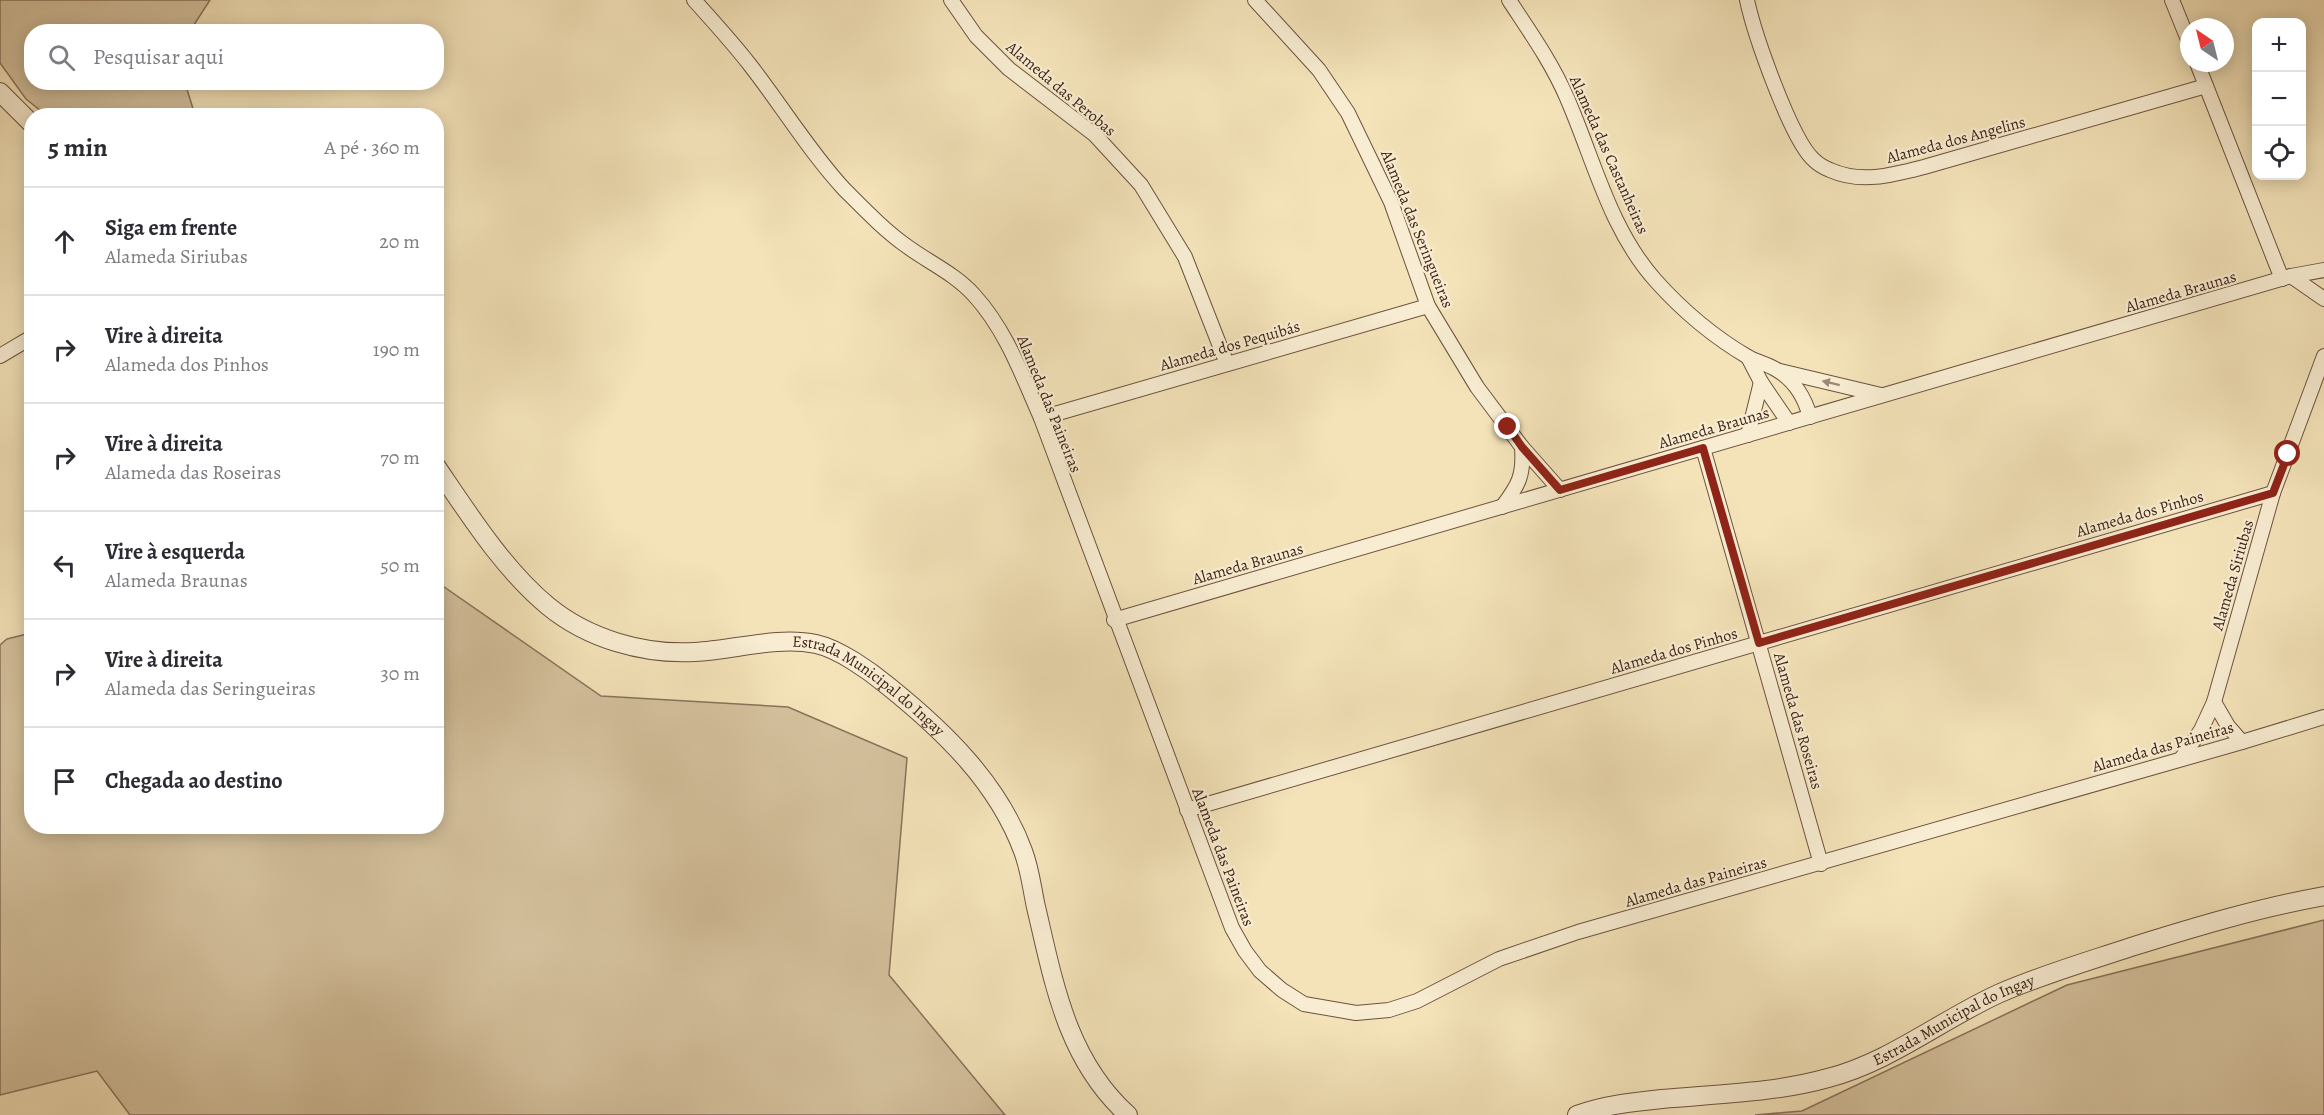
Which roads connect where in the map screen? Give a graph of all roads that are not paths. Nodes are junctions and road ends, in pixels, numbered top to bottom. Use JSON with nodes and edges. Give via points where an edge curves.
{"nodes":[{"id":1,"x":694,"y":0,"type":"edge"},
{"id":2,"x":951,"y":0,"type":"edge"},
{"id":3,"x":1255,"y":0,"type":"edge"},
{"id":4,"x":1509,"y":0,"type":"edge"},
{"id":5,"x":1747,"y":0,"type":"edge"},
{"id":6,"x":2172,"y":0,"type":"edge"},
{"id":7,"x":2180,"y":20,"type":"edge"},
{"id":8,"x":2201,"y":72,"type":"edge"},
{"id":9,"x":2206,"y":86,"type":"junction"},
{"id":10,"x":0,"y":92,"type":"edge"},
{"id":11,"x":24,"y":116,"type":"edge"},
{"id":12,"x":2324,"y":270,"type":"edge"},
{"id":13,"x":2287,"y":278,"type":"junction"},
{"id":14,"x":2324,"y":299,"type":"edge"},
{"id":15,"x":1428,"y":306,"type":"junction"},
{"id":16,"x":24,"y":342,"type":"edge"},
{"id":17,"x":0,"y":356,"type":"edge"},
{"id":18,"x":2324,"y":356,"type":"edge"},
{"id":19,"x":1748,"y":357,"type":"junction"},
{"id":20,"x":1227,"y":364,"type":"junction"},
{"id":21,"x":1778,"y":370,"type":"junction"},
{"id":22,"x":1761,"y":382,"type":"junction"},
{"id":23,"x":1883,"y":396,"type":"junction"},
{"id":24,"x":1810,"y":417,"type":"junction"},
{"id":25,"x":1041,"y":418,"type":"junction"},
{"id":26,"x":1789,"y":423,"type":"junction"},
{"id":27,"x":1748,"y":435,"type":"junction"},
{"id":28,"x":1522,"y":447,"type":"junction"},
{"id":29,"x":1703,"y":448,"type":"junction"},
{"id":30,"x":444,"y":477,"type":"edge"},
{"id":31,"x":1560,"y":490,"type":"junction"},
{"id":32,"x":2273,"y":493,"type":"junction"},
{"id":33,"x":1502,"y":507,"type":"junction"},
{"id":34,"x":1114,"y":620,"type":"junction"},
{"id":35,"x":1759,"y":643,"type":"junction"},
{"id":36,"x":2214,"y":702,"type":"junction"},
{"id":37,"x":2324,"y":717,"type":"edge"},
{"id":38,"x":2242,"y":742,"type":"junction"},
{"id":39,"x":2181,"y":759,"type":"junction"},
{"id":40,"x":1187,"y":810,"type":"junction"},
{"id":41,"x":1821,"y":864,"type":"junction"},
{"id":42,"x":2324,"y":896,"type":"edge"},
{"id":43,"x":1128,"y":1115,"type":"edge"},
{"id":44,"x":1577,"y":1115,"type":"edge"}],
"edges":[{"from":1,"to":25,"type":"street","name":"Alameda das Paineiras","via":[[749,64],[843,187],[907,246],[973,294],[996,321]]},
{"from":2,"to":20,"type":"street","name":"Alameda das Perobas","via":[[976,36],[1009,69],[1095,135],[1141,185],[1185,257]]},
{"from":3,"to":15,"type":"street","name":"Alameda das Seringueiras","via":[[1319,70],[1348,113],[1391,202]]},
{"from":4,"to":19,"type":"street","name":"Alameda das Castanheiras","via":[[1554,71],[1614,214],[1641,265],[1696,319]]},
{"from":5,"to":9,"type":"street","name":"Alameda dos Angelins","via":[[1777,90],[1800,141],[1813,159],[1829,170],[1850,176],[1885,177]]},
{"from":6,"to":7,"type":"street"},
{"from":8,"to":9,"type":"street"},
{"from":9,"to":13,"type":"street"},
{"from":10,"to":11,"type":"street"},
{"from":12,"to":13,"type":"street","name":"Alameda Braunas"},
{"from":13,"to":14,"type":"street"},
{"from":13,"to":23,"type":"street","name":"Alameda Braunas"},
{"from":15,"to":20,"type":"street","name":"Alameda dos Pequibás"},
{"from":15,"to":28,"type":"street","name":"Alameda das Seringueiras","via":[[1477,387]]},
{"from":16,"to":17,"type":"street"},
{"from":18,"to":32,"type":"street","name":"Alameda Siriubas"},
{"from":19,"to":21,"type":"street","name":"Alameda das Castanheiras"},
{"from":19,"to":22,"type":"street","name":"Alameda das Castanheiras"},
{"from":20,"to":25,"type":"street","name":"Alameda dos Pequibás"},
{"from":23,"to":21,"type":"street","name":"Alameda das Castanheiras","one_way":true},
{"from":21,"to":24,"type":"street","name":"Alameda das Castanheiras","via":[[1799,389]]},
{"from":22,"to":26,"type":"street","name":"Alameda das Castanheiras"},
{"from":22,"to":27,"type":"street"},
{"from":23,"to":24,"type":"street","name":"Alameda Braunas"},
{"from":24,"to":26,"type":"street","name":"Alameda Braunas"},
{"from":25,"to":34,"type":"street","name":"Alameda das Paineiras"},
{"from":26,"to":27,"type":"street","name":"Alameda Braunas"},
{"from":27,"to":29,"type":"street","name":"Alameda Braunas"},
{"from":28,"to":31,"type":"street","name":"Alameda das Seringueiras"},
{"from":28,"to":33,"type":"street","via":[[1523,468],[1516,489]]},
{"from":29,"to":31,"type":"street","name":"Alameda Braunas"},
{"from":29,"to":35,"type":"street","name":"Alameda das Roseiras"},
{"from":30,"to":43,"type":"street","name":"Estrada Municipal do Ingay","via":[[519,577],[548,606],[579,627],[621,644],[658,652],[790,642],[817,644],[856,662],[889,686],[954,745],[1007,814],[1024,853],[1062,1012],[1098,1084]]},
{"from":31,"to":33,"type":"street","name":"Alameda Braunas"},
{"from":32,"to":35,"type":"street","name":"Alameda dos Pinhos"},
{"from":32,"to":36,"type":"street","name":"Alameda Siriubas"},
{"from":33,"to":34,"type":"street","name":"Alameda Braunas"},
{"from":34,"to":40,"type":"street","name":"Alameda das Paineiras"},
{"from":35,"to":40,"type":"street","name":"Alameda dos Pinhos"},
{"from":35,"to":41,"type":"street","name":"Alameda das Roseiras"},
{"from":36,"to":38,"type":"street"},
{"from":36,"to":39,"type":"street","name":"Alameda Siriubas"},
{"from":37,"to":38,"type":"street","name":"Alameda das Paineiras"},
{"from":38,"to":39,"type":"street","name":"Alameda das Paineiras"},
{"from":39,"to":41,"type":"street","name":"Alameda das Paineiras"},
{"from":40,"to":41,"type":"street","name":"Alameda das Paineiras","via":[[1232,928],[1260,971],[1304,1004],[1356,1013],[1389,1010],[1417,1001],[1499,959],[1578,932]]},
{"from":42,"to":44,"type":"street","name":"Estrada Municipal do Ingay","via":[[2238,915],[2062,969],[1959,1013],[1860,1068],[1828,1078],[1782,1089],[1629,1103]]}]}
